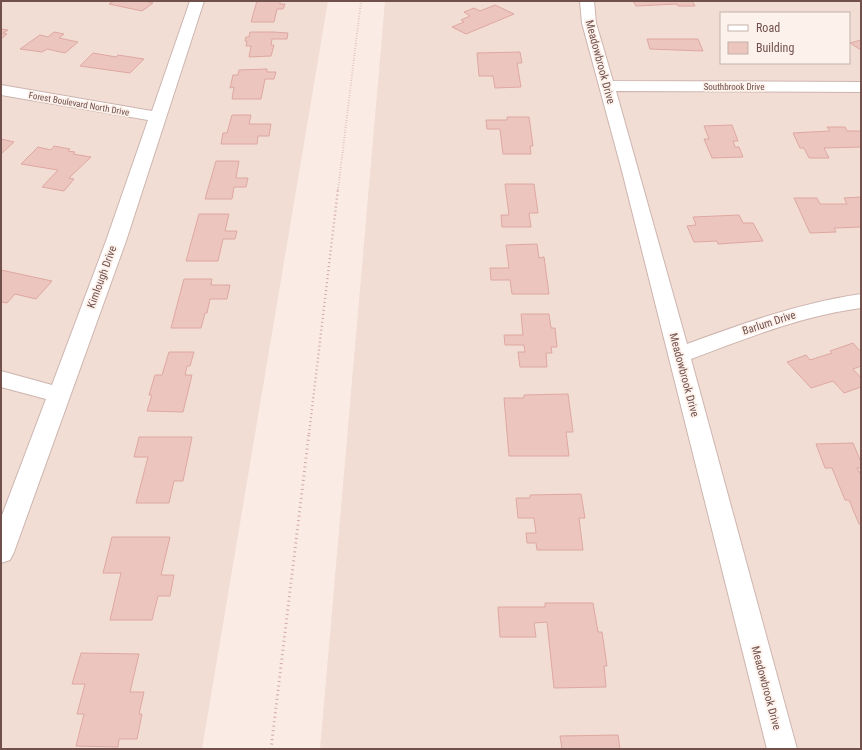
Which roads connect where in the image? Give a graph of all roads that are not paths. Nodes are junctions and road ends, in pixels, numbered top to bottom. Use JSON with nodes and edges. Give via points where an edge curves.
{"nodes":[{"id":1,"x":197,"y":1,"type":"edge"},
{"id":2,"x":587,"y":1,"type":"edge"},
{"id":3,"x":607,"y":86,"type":"junction"},
{"id":4,"x":861,"y":88,"type":"edge"},
{"id":5,"x":1,"y":90,"type":"edge"},
{"id":6,"x":157,"y":117,"type":"junction"},
{"id":7,"x":861,"y":301,"type":"edge"},
{"id":8,"x":679,"y":355,"type":"junction"},
{"id":9,"x":1,"y":379,"type":"edge"},
{"id":10,"x":59,"y":395,"type":"junction"},
{"id":11,"x":1,"y":552,"type":"edge"},
{"id":12,"x":782,"y":749,"type":"edge"}],
"edges":[{"from":1,"to":6,"type":"street","name":"Kimlough Drive"},
{"from":2,"to":3,"type":"street","name":"Meadowbrook Drive","via":[[589,23]]},
{"from":3,"to":4,"type":"street","name":"Southbrook Drive"},
{"from":3,"to":8,"type":"street","name":"Meadowbrook Drive"},
{"from":5,"to":6,"type":"street","name":"Forest Boulevard North Drive"},
{"from":6,"to":10,"type":"street","name":"Kimlough Drive","via":[[116,241]]},
{"from":7,"to":8,"type":"street","name":"Barlum Drive","via":[[839,303],[782,317]]},
{"from":8,"to":12,"type":"street","name":"Meadowbrook Drive"},
{"from":9,"to":10,"type":"street"},
{"from":10,"to":11,"type":"street","name":"Kimlough Drive"}]}
